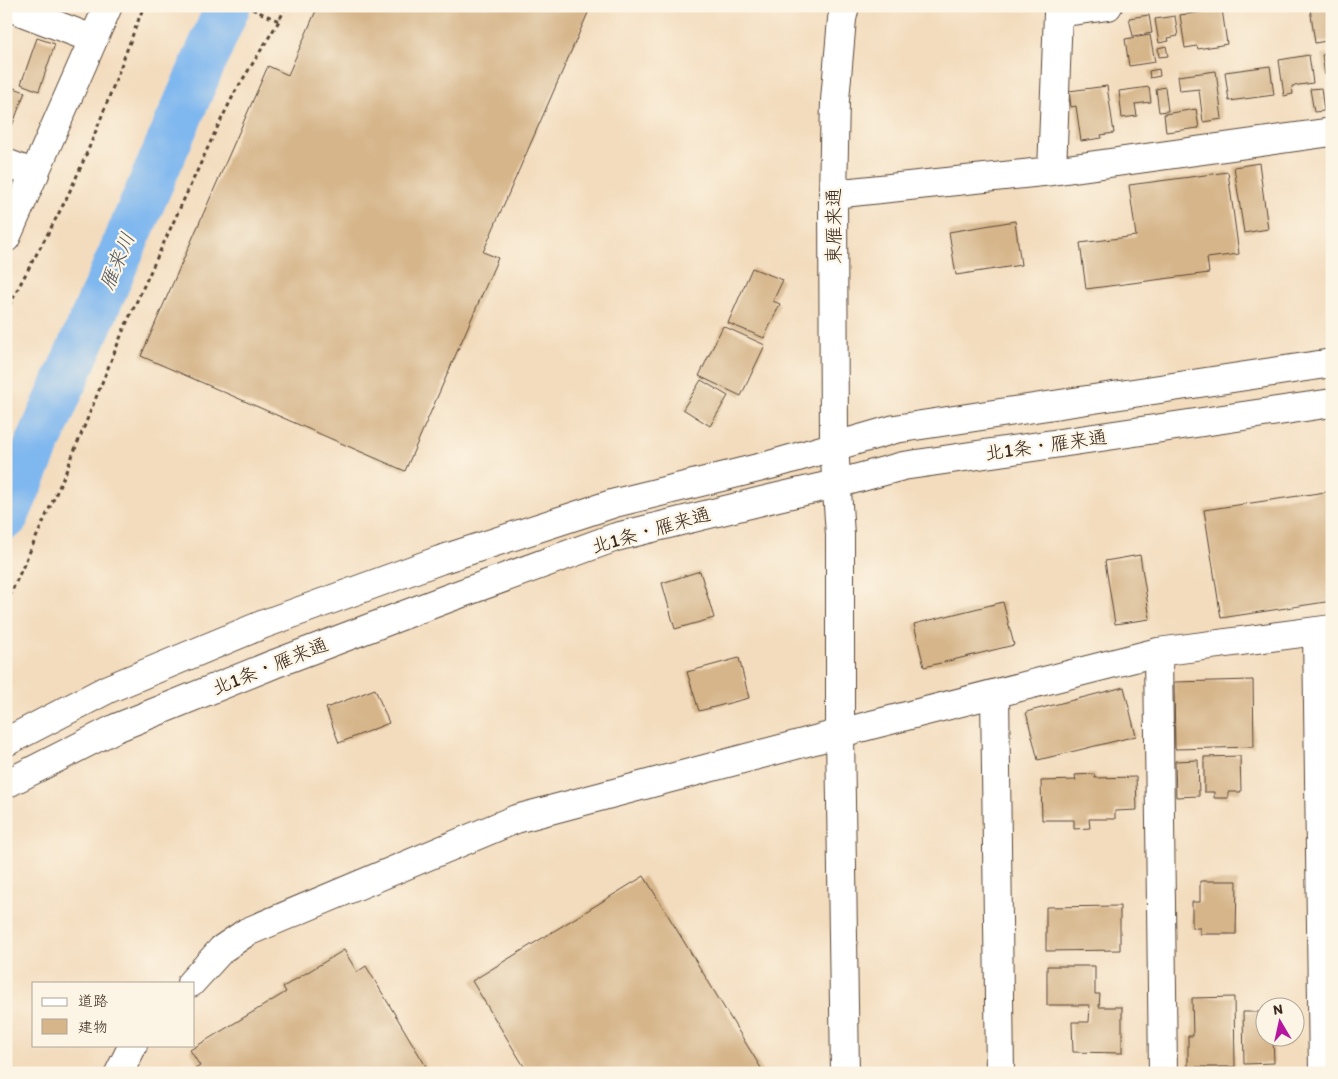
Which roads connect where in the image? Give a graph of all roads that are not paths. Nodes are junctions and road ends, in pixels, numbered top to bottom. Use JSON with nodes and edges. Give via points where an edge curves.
{"nodes":[{"id":1,"x":6,"y":6,"type":"edge"},
{"id":2,"x":108,"y":6,"type":"edge"},
{"id":3,"x":845,"y":6,"type":"edge"},
{"id":4,"x":1108,"y":6,"type":"edge"},
{"id":5,"x":1059,"y":10,"type":"edge"},
{"id":6,"x":94,"y":39,"type":"junction"},
{"id":7,"x":1332,"y":132,"type":"edge"},
{"id":8,"x":6,"y":164,"type":"edge"},
{"id":9,"x":1052,"y":171,"type":"junction"},
{"id":10,"x":35,"y":174,"type":"junction"},
{"id":11,"x":833,"y":194,"type":"junction"},
{"id":12,"x":6,"y":238,"type":"edge"},
{"id":13,"x":1332,"y":363,"type":"edge"},
{"id":14,"x":1332,"y":403,"type":"edge"},
{"id":15,"x":834,"y":446,"type":"junction"},
{"id":16,"x":836,"y":484,"type":"junction"},
{"id":17,"x":1325,"y":630,"type":"edge"},
{"id":18,"x":1158,"y":652,"type":"junction"},
{"id":19,"x":995,"y":694,"type":"junction"},
{"id":20,"x":840,"y":733,"type":"junction"},
{"id":21,"x":6,"y":742,"type":"edge"},
{"id":22,"x":1326,"y":780,"type":"edge"},
{"id":23,"x":6,"y":784,"type":"edge"},
{"id":24,"x":1327,"y":938,"type":"edge"},
{"id":25,"x":192,"y":982,"type":"edge"},
{"id":26,"x":132,"y":1046,"type":"edge"},
{"id":27,"x":119,"y":1073,"type":"edge"},
{"id":28,"x":845,"y":1073,"type":"edge"},
{"id":29,"x":1000,"y":1073,"type":"edge"},
{"id":30,"x":1163,"y":1073,"type":"edge"},
{"id":31,"x":1323,"y":1073,"type":"edge"}],
"edges":[{"from":1,"to":6,"type":"main road"},
{"from":2,"to":6,"type":"main road"},
{"from":3,"to":11,"type":"main road","name":"東雁来通","via":[[835,100]]},
{"from":4,"to":5,"type":"main road"},
{"from":5,"to":9,"type":"main road"},
{"from":6,"to":10,"type":"main road"},
{"from":7,"to":9,"type":"main road"},
{"from":8,"to":10,"type":"main road"},
{"from":9,"to":11,"type":"main road"},
{"from":10,"to":12,"type":"main road"},
{"from":11,"to":15,"type":"main road","name":"東雁来通"},
{"from":13,"to":15,"type":"main road","name":"北1条・雁来通","via":[[895,429]]},
{"from":14,"to":16,"type":"main road","name":"北1条・雁来通","via":[[903,466]]},
{"from":15,"to":16,"type":"main road","name":"東雁来通"},
{"from":15,"to":21,"type":"main road","name":"北1条・雁来通","via":[[770,465],[615,502],[440,560],[264,624],[108,689]]},
{"from":16,"to":20,"type":"main road","name":"東雁来通","via":[[840,535]]},
{"from":16,"to":23,"type":"main road","name":"北1条・雁来通","via":[[616,538],[473,589],[116,728]]},
{"from":17,"to":18,"type":"main road"},
{"from":17,"to":22,"type":"main road"},
{"from":18,"to":19,"type":"main road"},
{"from":18,"to":30,"type":"main road"},
{"from":19,"to":20,"type":"main road"},
{"from":19,"to":29,"type":"main road"},
{"from":20,"to":25,"type":"main road","via":[[516,819],[247,932],[222,949]]},
{"from":20,"to":28,"type":"main road","name":"東雁来通"},
{"from":22,"to":24,"type":"main road"},
{"from":24,"to":31,"type":"main road"},
{"from":26,"to":27,"type":"main road"}]}
